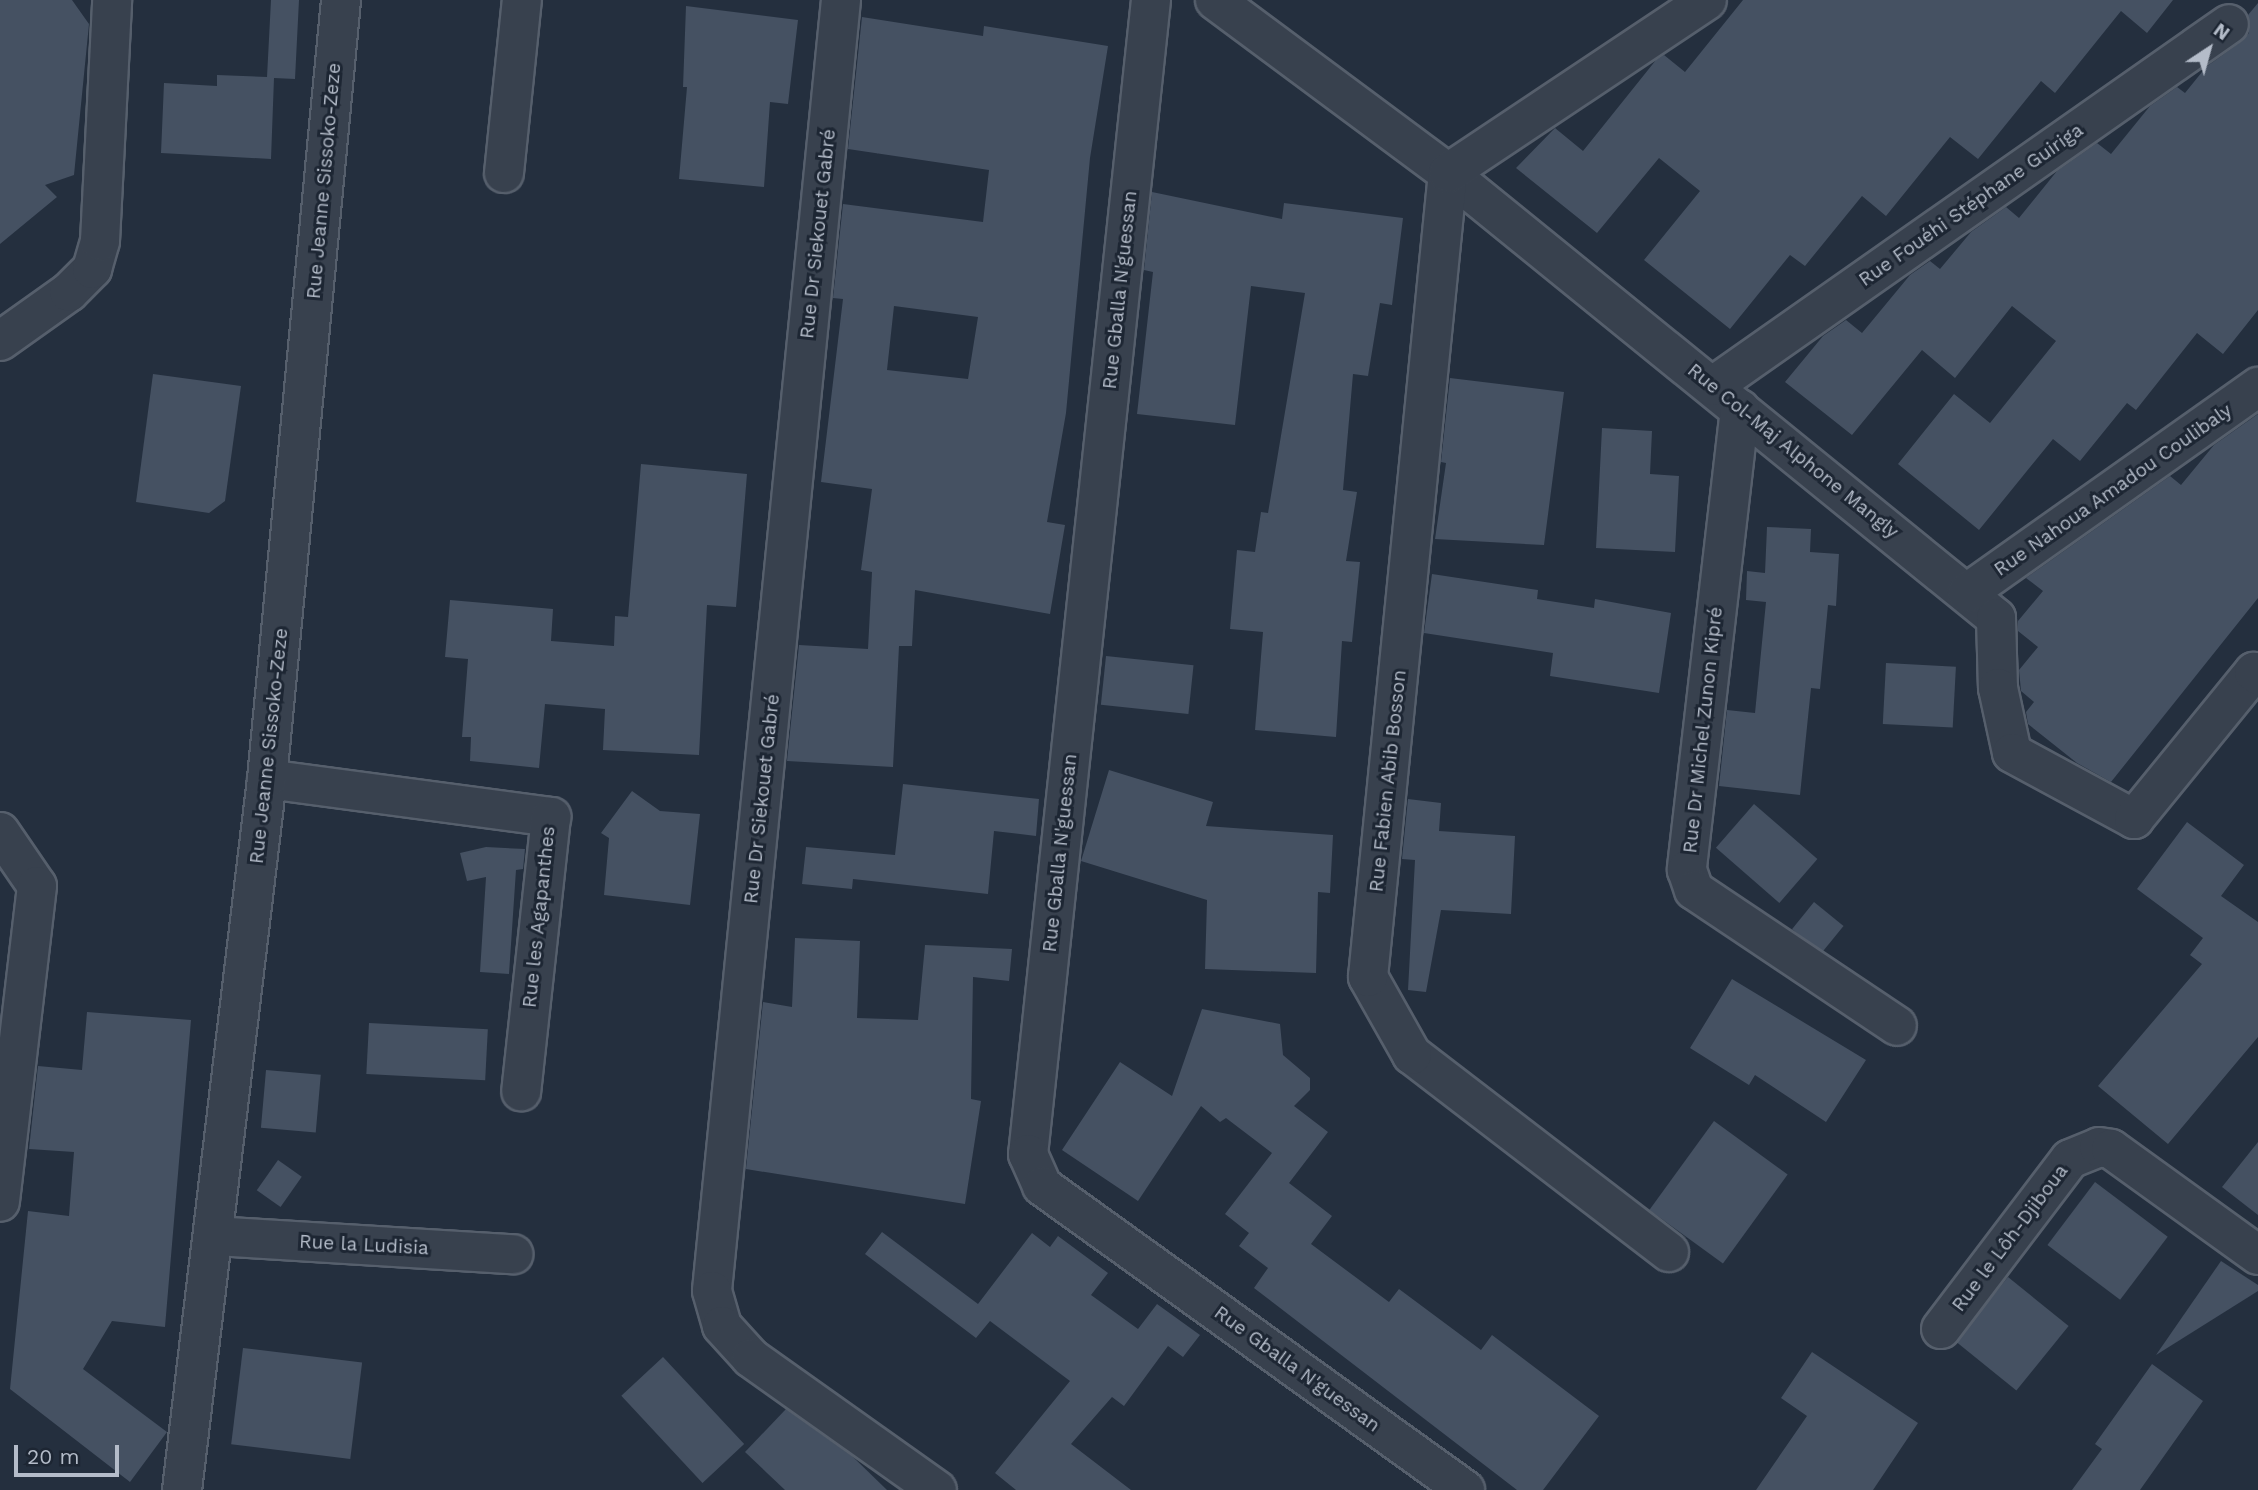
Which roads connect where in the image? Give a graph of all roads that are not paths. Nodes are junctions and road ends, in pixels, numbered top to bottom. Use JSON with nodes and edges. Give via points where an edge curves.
{"nodes":[{"id":1,"x":112,"y":0,"type":"edge"},
{"id":2,"x":341,"y":0,"type":"edge"},
{"id":3,"x":522,"y":0,"type":"edge"},
{"id":4,"x":841,"y":0,"type":"edge"},
{"id":5,"x":1151,"y":0,"type":"edge"},
{"id":6,"x":1215,"y":0,"type":"edge"},
{"id":7,"x":1707,"y":0,"type":"edge"},
{"id":8,"x":2228,"y":24,"type":"dead end"},
{"id":9,"x":504,"y":173,"type":"dead end"},
{"id":10,"x":1448,"y":173,"type":"junction"},
{"id":11,"x":0,"y":341,"type":"edge"},
{"id":12,"x":2258,"y":387,"type":"edge"},
{"id":13,"x":1726,"y":398,"type":"junction"},
{"id":14,"x":1967,"y":593,"type":"junction"},
{"id":15,"x":2258,"y":675,"type":"edge"},
{"id":16,"x":267,"y":779,"type":"junction"},
{"id":17,"x":0,"y":832,"type":"edge"},
{"id":18,"x":1897,"y":1026,"type":"dead end"},
{"id":19,"x":521,"y":1091,"type":"dead end"},
{"id":20,"x":0,"y":1202,"type":"edge"},
{"id":21,"x":215,"y":1236,"type":"junction"},
{"id":22,"x":1669,"y":1252,"type":"dead end"},
{"id":23,"x":513,"y":1254,"type":"dead end"},
{"id":24,"x":2258,"y":1255,"type":"edge"},
{"id":25,"x":1941,"y":1329,"type":"dead end"},
{"id":26,"x":182,"y":1490,"type":"edge"},
{"id":27,"x":937,"y":1490,"type":"edge"},
{"id":28,"x":1465,"y":1490,"type":"edge"}],
"edges":[{"from":1,"to":11,"type":"street","via":[[100,241],[92,269],[69,292]]},
{"from":2,"to":16,"type":"street","name":"Rue Jeanne Sissoko-Zeze"},
{"from":3,"to":9,"type":"street"},
{"from":4,"to":27,"type":"street","name":"Rue Dr Siekouet Gabré","via":[[712,1291],[722,1326],[751,1358]]},
{"from":5,"to":28,"type":"street","name":"Rue Gballa N'guessan","via":[[1028,1154],[1042,1186]]},
{"from":6,"to":10,"type":"street","name":"Rue Col-Maj Alphone Mangly"},
{"from":7,"to":10,"type":"street"},
{"from":8,"to":13,"type":"street","name":"Rue Fouéhi Stéphane Guiriga"},
{"from":10,"to":13,"type":"street","name":"Rue Col-Maj Alphone Mangly"},
{"from":10,"to":22,"type":"street","name":"Rue Fabien Abib Bosson","via":[[1368,977],[1412,1055]]},
{"from":12,"to":14,"type":"street","name":"Rue Nahoua Amadou Coulibaly"},
{"from":13,"to":14,"type":"street","name":"Rue Col-Maj Alphone Mangly"},
{"from":13,"to":18,"type":"street","name":"Rue Dr Michel Zunon Kipré","via":[[1687,870],[1694,890]]},
{"from":14,"to":15,"type":"street","name":"Rue Col-Maj Alphone Mangly","via":[[1996,618],[1998,688],[2012,753],[2134,819],[2254,672]]},
{"from":16,"to":19,"type":"street","name":"Rue les Agapanthes","via":[[551,817]]},
{"from":16,"to":21,"type":"street","name":"Rue Jeanne Sissoko-Zeze"},
{"from":17,"to":20,"type":"street","via":[[37,886]]},
{"from":21,"to":23,"type":"street","name":"Rue la Ludisia"},
{"from":21,"to":26,"type":"street","name":"Rue Jeanne Sissoko-Zeze"},
{"from":24,"to":25,"type":"street","name":"Rue le Lôh-Djiboua","via":[[2111,1149],[2099,1147],[2070,1159]]}]}
